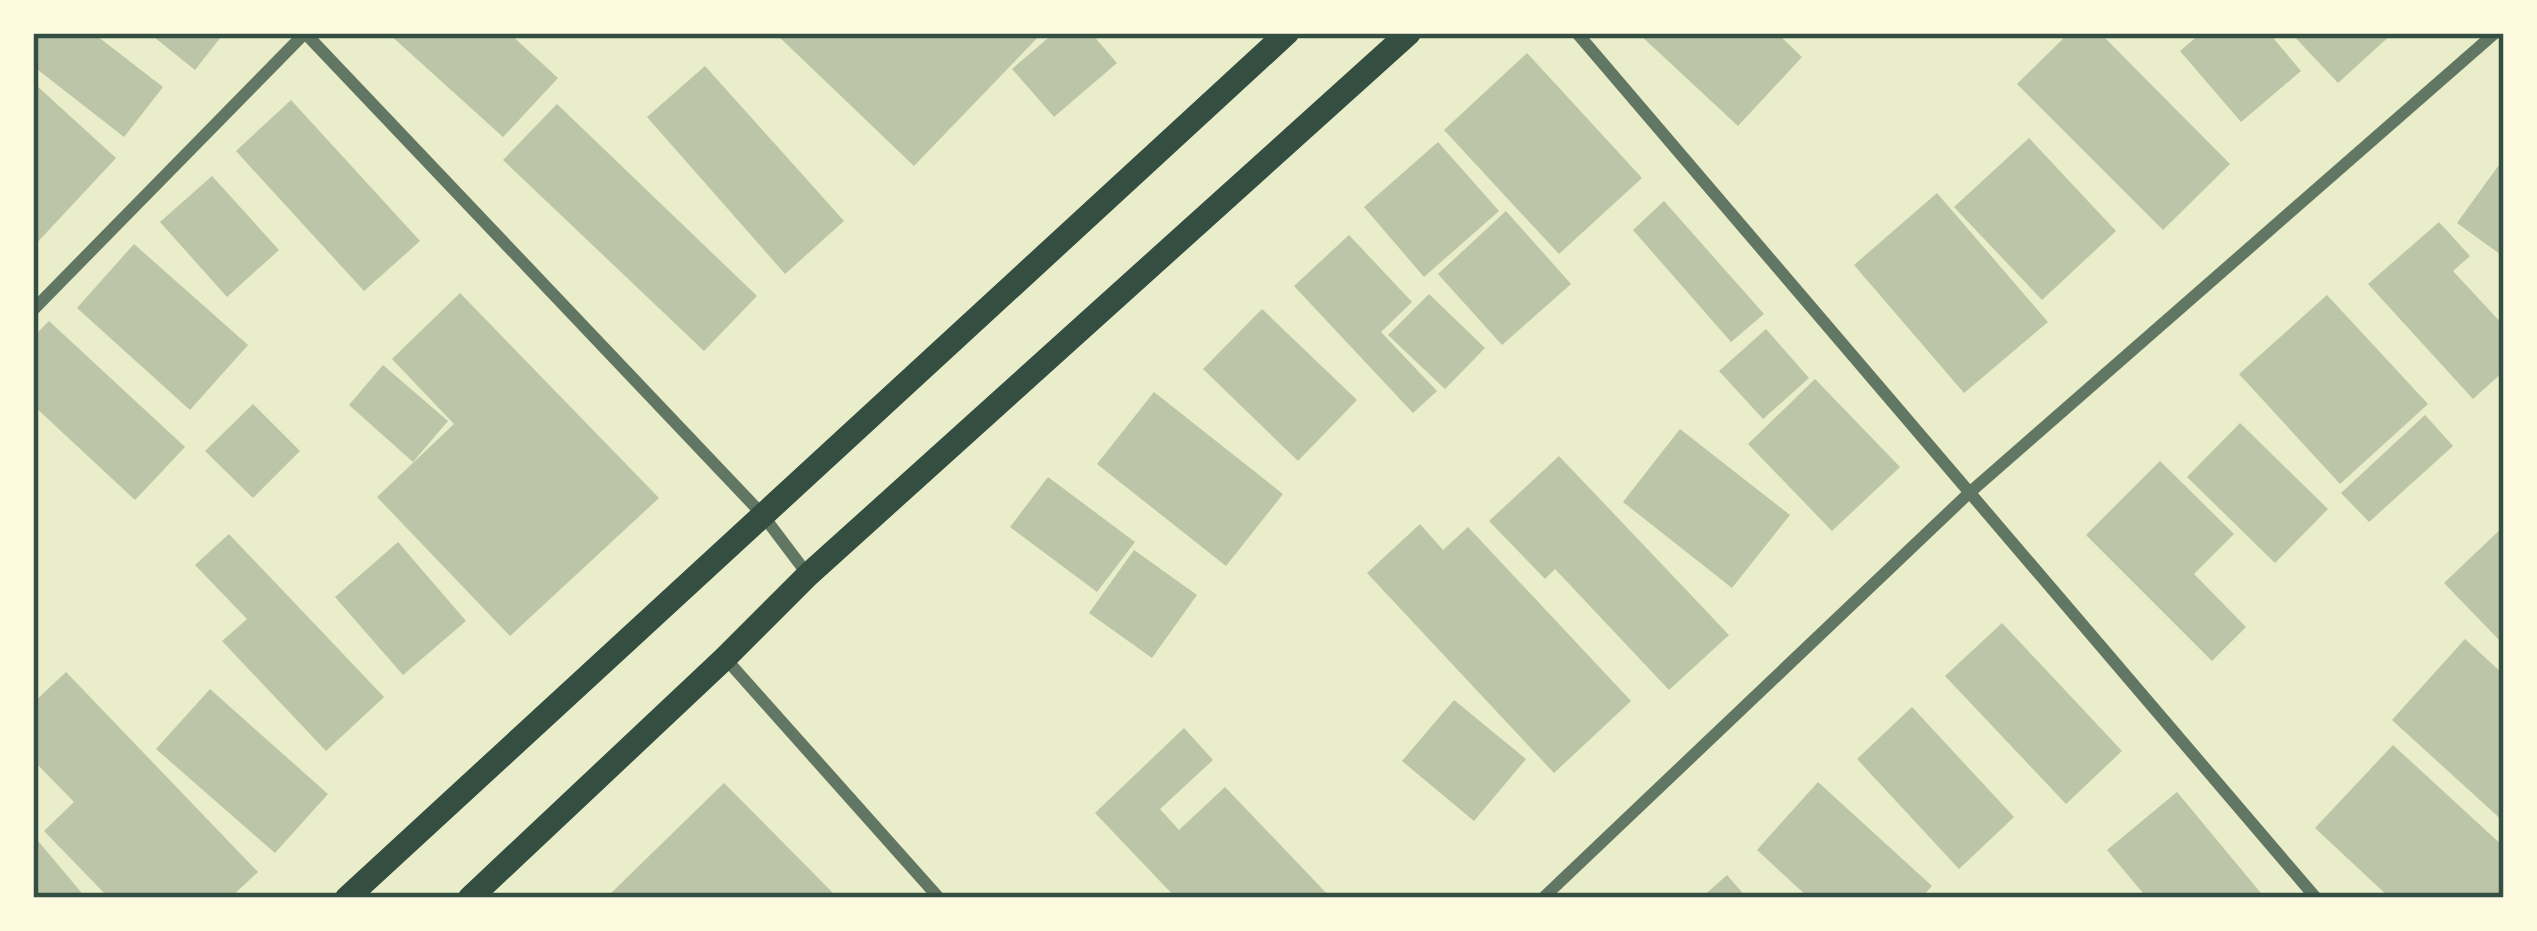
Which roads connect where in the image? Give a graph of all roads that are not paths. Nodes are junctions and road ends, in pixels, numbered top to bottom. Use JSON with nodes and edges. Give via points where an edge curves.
{"nodes":[{"id":1,"x":305,"y":33,"type":"edge"},
{"id":2,"x":1287,"y":33,"type":"edge"},
{"id":3,"x":1409,"y":33,"type":"edge"},
{"id":4,"x":1577,"y":33,"type":"edge"},
{"id":5,"x":2495,"y":33,"type":"edge"},
{"id":6,"x":33,"y":310,"type":"edge"},
{"id":7,"x":1969,"y":494,"type":"junction"},
{"id":8,"x":762,"y":514,"type":"junction"},
{"id":9,"x":808,"y":575,"type":"junction"},
{"id":10,"x":725,"y":658,"type":"junction"},
{"id":11,"x":347,"y":898,"type":"edge"},
{"id":12,"x":470,"y":898,"type":"edge"},
{"id":13,"x":939,"y":898,"type":"edge"},
{"id":14,"x":1544,"y":898,"type":"edge"},
{"id":15,"x":2316,"y":898,"type":"edge"}],
"edges":[{"from":1,"to":6,"type":"street"},
{"from":1,"to":8,"type":"street"},
{"from":2,"to":8,"type":"main road"},
{"from":3,"to":9,"type":"main road"},
{"from":4,"to":7,"type":"street"},
{"from":5,"to":7,"type":"street"},
{"from":7,"to":14,"type":"street"},
{"from":7,"to":15,"type":"street"},
{"from":8,"to":9,"type":"street"},
{"from":8,"to":11,"type":"main road"},
{"from":9,"to":10,"type":"main road"},
{"from":10,"to":12,"type":"main road"},
{"from":10,"to":13,"type":"street"}]}
